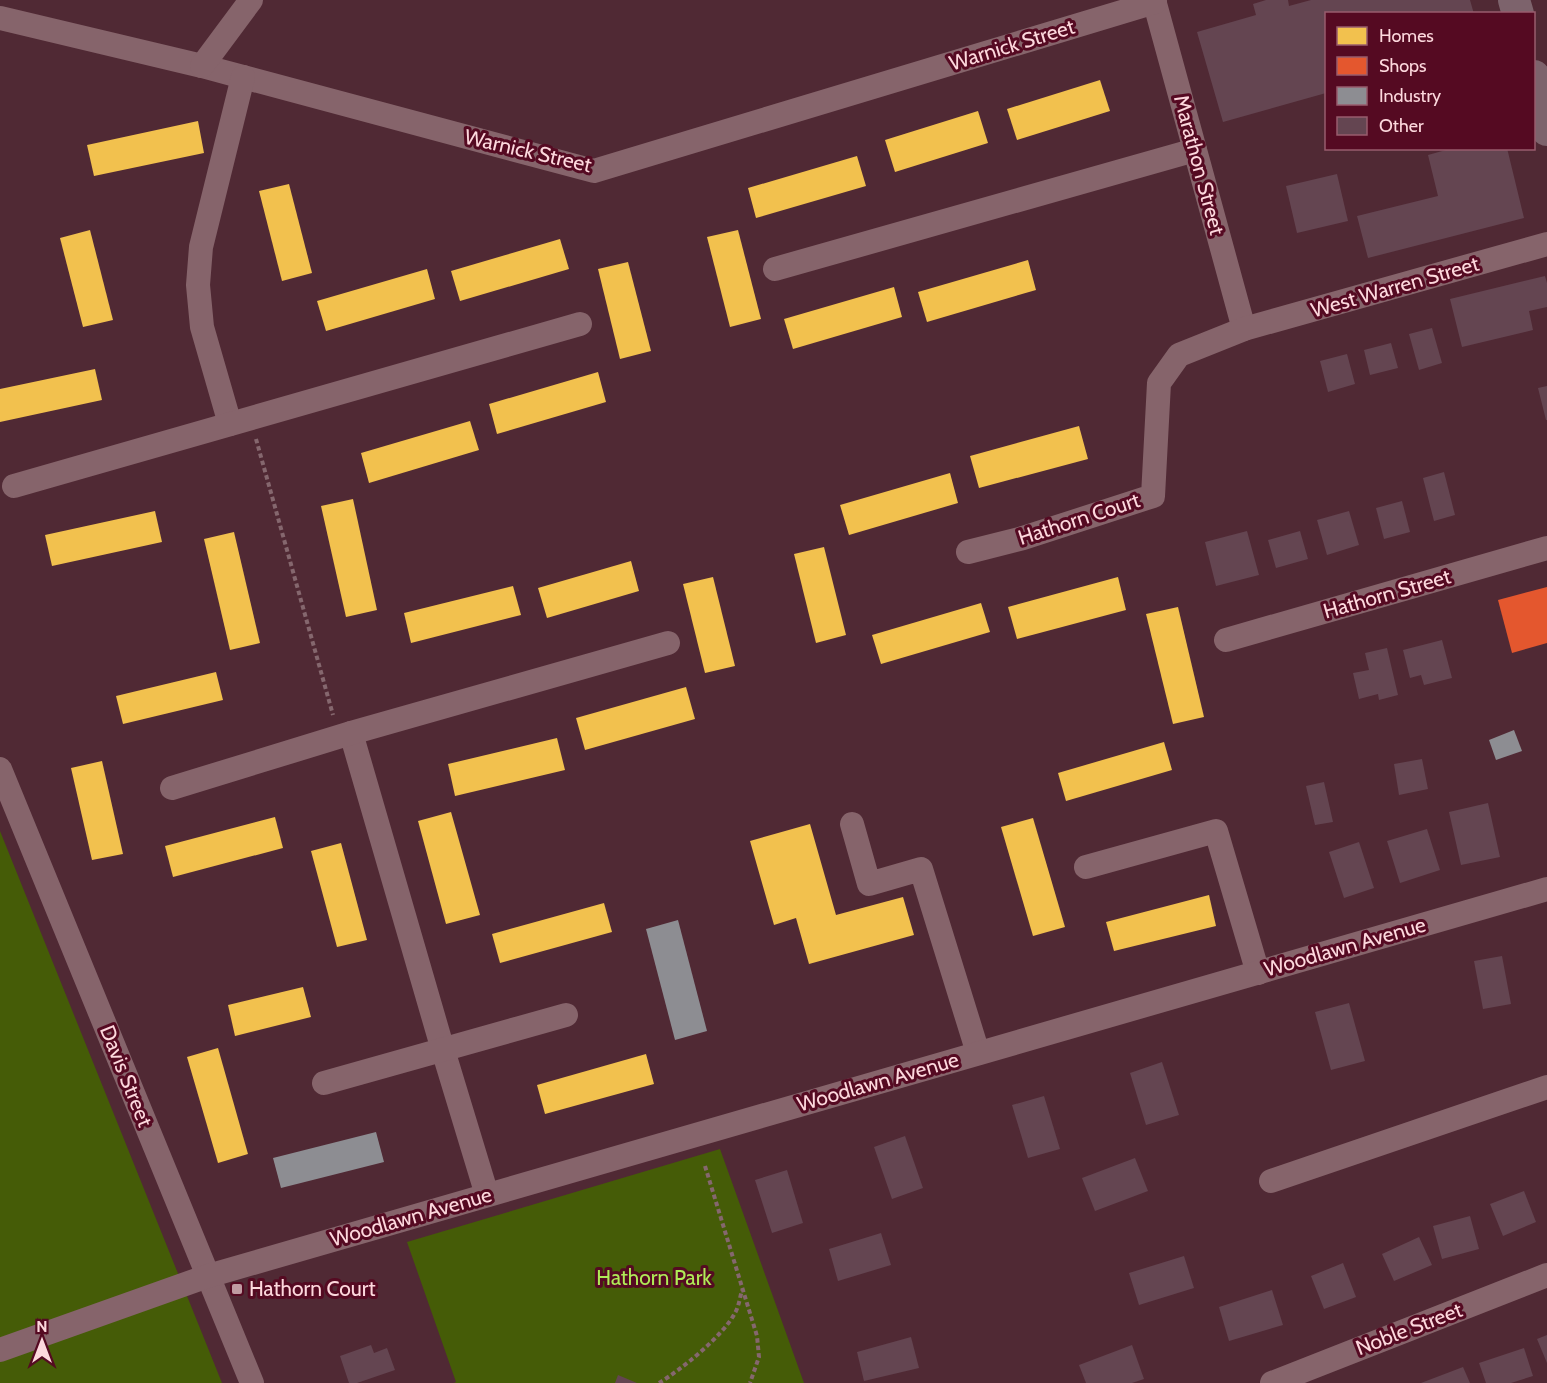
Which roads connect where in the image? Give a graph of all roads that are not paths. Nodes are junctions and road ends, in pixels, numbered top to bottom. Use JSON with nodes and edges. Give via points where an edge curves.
{"nodes":[{"id":1,"x":251,"y":0,"type":"edge"},
{"id":2,"x":1154,"y":1,"type":"edge"},
{"id":3,"x":0,"y":18,"type":"edge"},
{"id":4,"x":202,"y":66,"type":"junction"},
{"id":5,"x":243,"y":77,"type":"junction"},
{"id":6,"x":1535,"y":84,"type":"edge"},
{"id":7,"x":1547,"y":130,"type":"edge"},
{"id":8,"x":1195,"y":150,"type":"junction"},
{"id":9,"x":1547,"y":244,"type":"edge"},
{"id":10,"x":776,"y":269,"type":"dead end"},
{"id":11,"x":580,"y":324,"type":"dead end"},
{"id":12,"x":1244,"y":329,"type":"junction"},
{"id":13,"x":240,"y":421,"type":"junction"},
{"id":14,"x":14,"y":486,"type":"dead end"},
{"id":15,"x":1547,"y":548,"type":"edge"},
{"id":16,"x":968,"y":552,"type":"dead end"},
{"id":17,"x":1226,"y":640,"type":"dead end"},
{"id":18,"x":668,"y":643,"type":"dead end"},
{"id":19,"x":345,"y":735,"type":"junction"},
{"id":20,"x":0,"y":769,"type":"edge"},
{"id":21,"x":172,"y":788,"type":"dead end"},
{"id":22,"x":852,"y":824,"type":"dead end"},
{"id":23,"x":1086,"y":867,"type":"dead end"},
{"id":24,"x":1547,"y":889,"type":"edge"},
{"id":25,"x":1258,"y":973,"type":"junction"},
{"id":26,"x":566,"y":1015,"type":"dead end"},
{"id":27,"x":443,"y":1050,"type":"junction"},
{"id":28,"x":978,"y":1053,"type":"junction"},
{"id":29,"x":324,"y":1083,"type":"dead end"},
{"id":30,"x":1547,"y":1087,"type":"edge"},
{"id":31,"x":1271,"y":1181,"type":"dead end"},
{"id":32,"x":487,"y":1195,"type":"junction"},
{"id":33,"x":1547,"y":1275,"type":"edge"},
{"id":34,"x":208,"y":1276,"type":"junction"},
{"id":35,"x":0,"y":1350,"type":"edge"},
{"id":36,"x":252,"y":1383,"type":"edge"},
{"id":37,"x":1272,"y":1383,"type":"edge"}],
"edges":[{"from":1,"to":4,"type":"street"},
{"from":2,"to":5,"type":"street","name":"Warnick Street","via":[[594,171]]},
{"from":2,"to":8,"type":"street","name":"Marathon Street"},
{"from":3,"to":4,"type":"street","name":"Warnick Street"},
{"from":4,"to":5,"type":"street","name":"Warnick Street"},
{"from":5,"to":13,"type":"street","via":[[201,247],[198,285],[202,327]]},
{"from":6,"to":7,"type":"main road"},
{"from":8,"to":10,"type":"street"},
{"from":8,"to":12,"type":"street","name":"Marathon Street"},
{"from":9,"to":12,"type":"street","name":"West Warren Street"},
{"from":11,"to":13,"type":"street"},
{"from":12,"to":16,"type":"street","name":"Hathorn Court","via":[[1179,355],[1159,383],[1154,495]]},
{"from":13,"to":14,"type":"street"},
{"from":15,"to":17,"type":"street","name":"Hathorn Street"},
{"from":18,"to":19,"type":"street"},
{"from":19,"to":21,"type":"street"},
{"from":19,"to":27,"type":"street"},
{"from":20,"to":34,"type":"street","name":"Davis Street"},
{"from":22,"to":28,"type":"street","via":[[869,884],[921,869]]},
{"from":23,"to":25,"type":"street","via":[[1216,831]]},
{"from":24,"to":25,"type":"street","name":"Woodlawn Avenue"},
{"from":25,"to":28,"type":"street","name":"Woodlawn Avenue"},
{"from":26,"to":27,"type":"street"},
{"from":27,"to":29,"type":"street"},
{"from":27,"to":32,"type":"street"},
{"from":28,"to":32,"type":"street","name":"Woodlawn Avenue"},
{"from":30,"to":31,"type":"street"},
{"from":32,"to":34,"type":"street","name":"Woodlawn Avenue"},
{"from":33,"to":37,"type":"street","name":"Noble Street"},
{"from":34,"to":35,"type":"street","name":"Woodlawn Avenue"},
{"from":34,"to":36,"type":"street","name":"Davis Street"}]}
